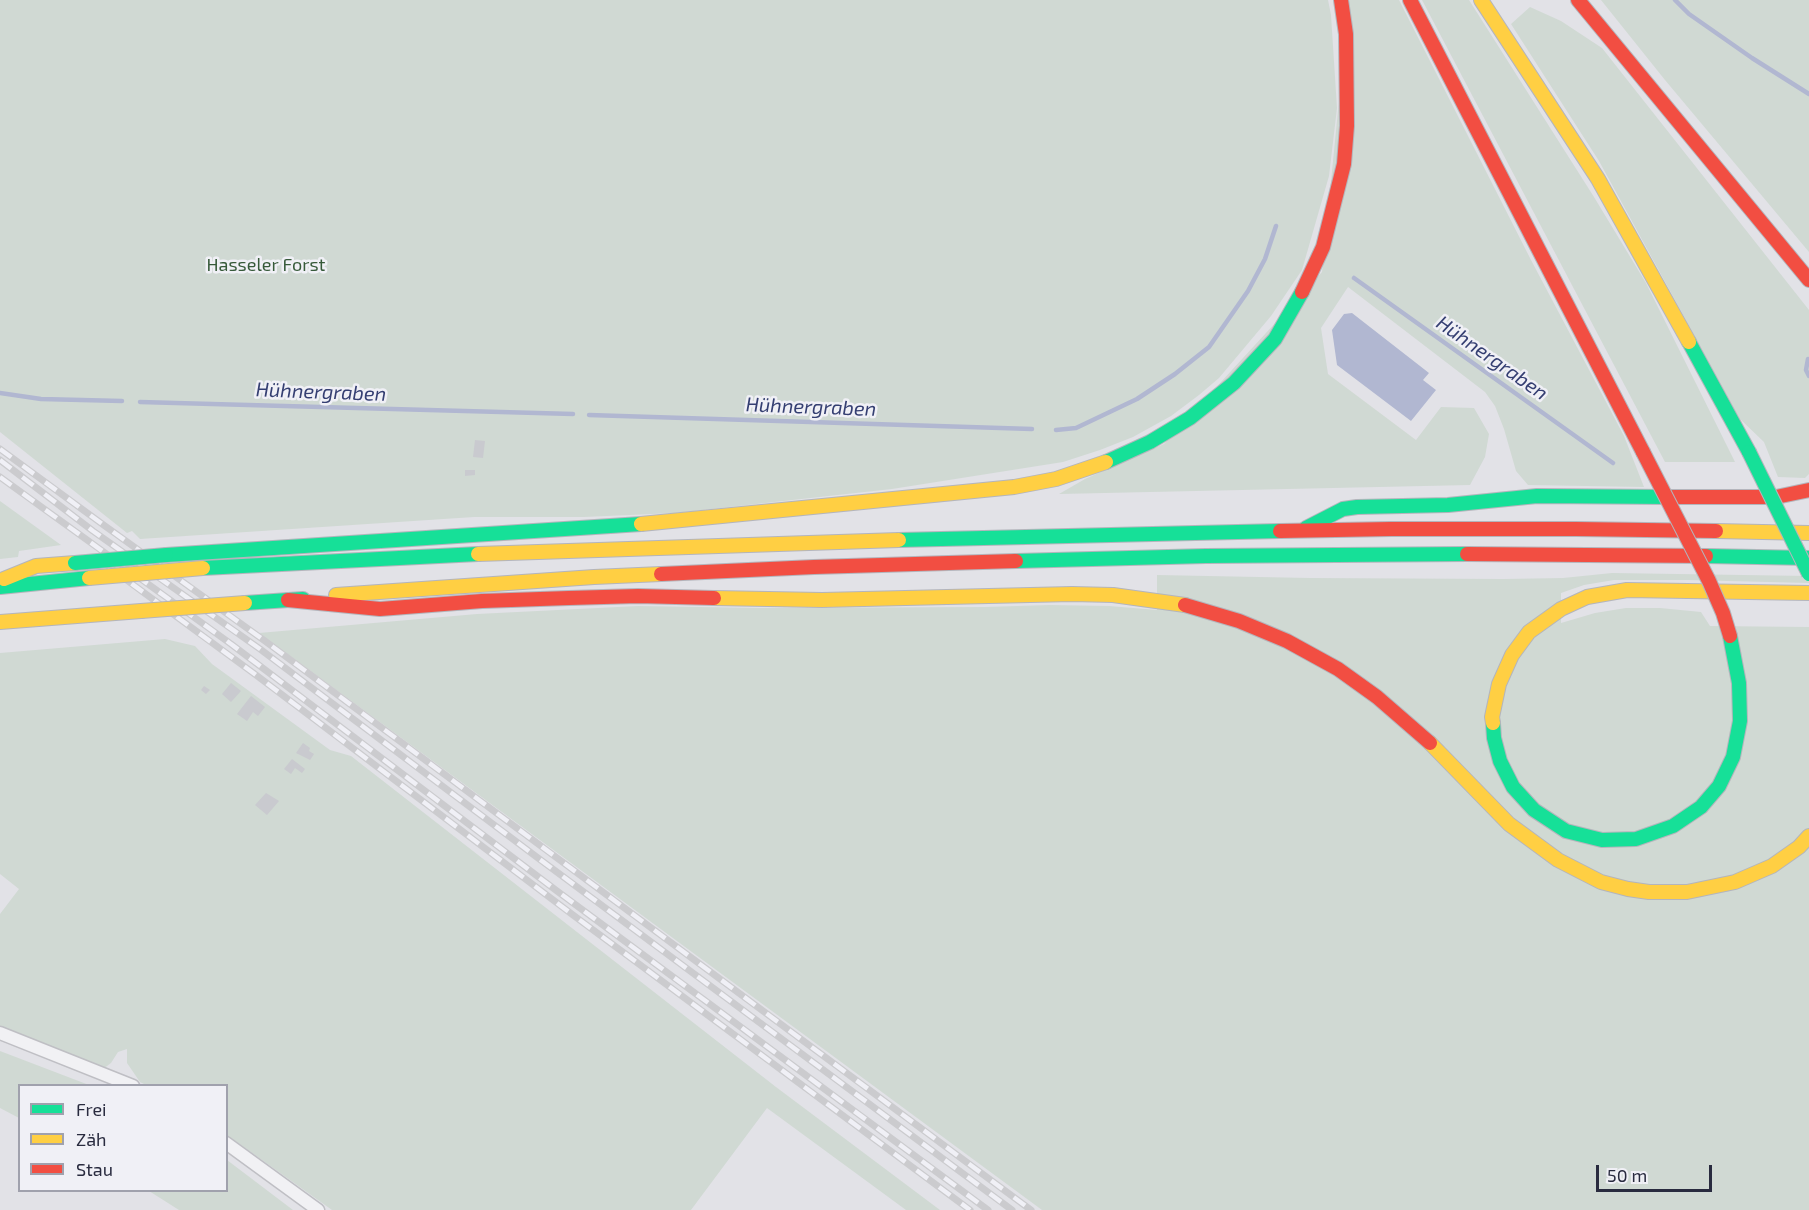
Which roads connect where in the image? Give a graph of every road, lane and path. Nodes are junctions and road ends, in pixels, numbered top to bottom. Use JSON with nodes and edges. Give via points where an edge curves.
{"nodes":[{"id":1,"x":1341,"y":0,"type":"edge"},
{"id":2,"x":1410,"y":0,"type":"edge"},
{"id":3,"x":1481,"y":0,"type":"edge"},
{"id":4,"x":1578,"y":0,"type":"edge"},
{"id":5,"x":1809,"y":280,"type":"edge"},
{"id":6,"x":1809,"y":490,"type":"edge"},
{"id":7,"x":1300,"y":531,"type":"junction"},
{"id":8,"x":1809,"y":534,"type":"edge"},
{"id":9,"x":1809,"y":558,"type":"edge"},
{"id":10,"x":1809,"y":574,"type":"edge"},
{"id":11,"x":0,"y":580,"type":"edge"},
{"id":12,"x":0,"y":587,"type":"edge"},
{"id":13,"x":1809,"y":593,"type":"edge"},
{"id":14,"x":288,"y":600,"type":"junction"},
{"id":15,"x":0,"y":622,"type":"edge"},
{"id":16,"x":1809,"y":836,"type":"edge"},
{"id":17,"x":0,"y":1033,"type":"edge"},
{"id":18,"x":130,"y":1084,"type":"edge"},
{"id":19,"x":228,"y":1144,"type":"edge"},
{"id":20,"x":318,"y":1210,"type":"edge"}],
"edges":[{"from":1,"to":11,"type":"highway","bridge":true,"via":[[1346,34],[1344,164],[1323,247],[1300,295],[1275,339],[1234,383],[1190,418],[1098,466],[1056,479],[970,492],[653,523],[36,566]]},
{"from":2,"to":13,"type":"highway","bridge":true,"via":[[1709,581],[1730,636],[1739,683],[1740,721],[1733,757],[1719,786],[1701,807],[1672,826],[1636,839],[1602,840],[1566,831],[1534,810],[1513,787],[1494,738],[1492,717],[1499,684],[1512,655],[1529,632],[1561,609],[1587,597],[1627,590]]},
{"from":3,"to":10,"type":"highway","bridge":true,"via":[[1598,179],[1643,257],[1749,452]]},
{"from":4,"to":5,"type":"highway"},
{"from":6,"to":7,"type":"highway","via":[[1776,496],[1537,496],[1448,505],[1357,507]]},
{"from":7,"to":8,"type":"highway","via":[[1576,529]]},
{"from":7,"to":12,"type":"highway","bridge":true,"via":[[517,551],[203,568]]},
{"from":9,"to":14,"type":"highway","via":[[1404,554],[932,563],[594,577]]},
{"from":14,"to":15,"type":"highway","bridge":true},
{"from":14,"to":16,"type":"highway","via":[[380,609],[638,596],[822,600],[1080,594],[1183,604],[1287,641],[1338,669],[1426,739],[1509,824],[1558,860],[1601,882],[1649,892],[1687,892],[1735,882],[1772,866]]},
{"from":17,"to":18,"type":"street"},
{"from":19,"to":20,"type":"street"}]}
